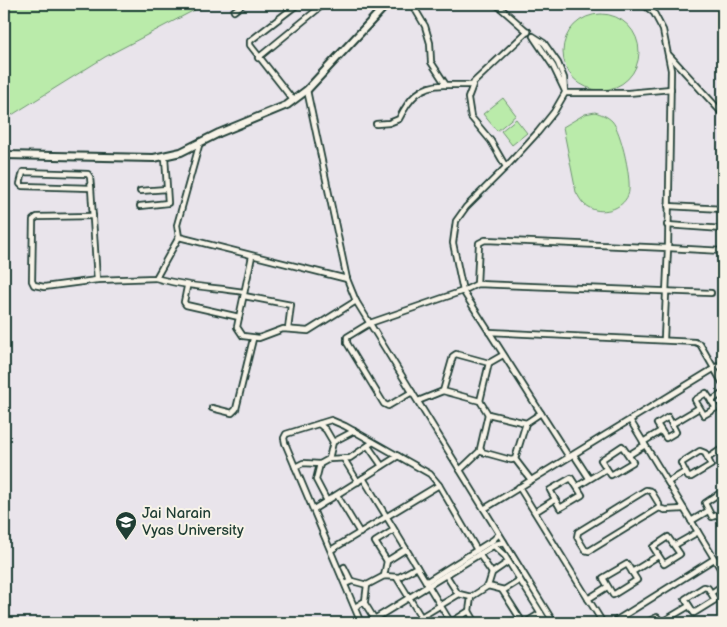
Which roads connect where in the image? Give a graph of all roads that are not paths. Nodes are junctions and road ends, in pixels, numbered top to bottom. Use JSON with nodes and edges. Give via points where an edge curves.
{"nodes":[{"id":1,"x":243,"y":4,"type":"edge"},
{"id":2,"x":298,"y":4,"type":"edge"},
{"id":3,"x":324,"y":4,"type":"edge"},
{"id":4,"x":387,"y":4,"type":"edge"},
{"id":5,"x":412,"y":4,"type":"edge"},
{"id":6,"x":496,"y":4,"type":"edge"},
{"id":7,"x":643,"y":4,"type":"edge"},
{"id":8,"x":234,"y":11,"type":"dead end"},
{"id":9,"x":528,"y":31,"type":"junction"},
{"id":10,"x":668,"y":54,"type":"junction"},
{"id":11,"x":258,"y":58,"type":"junction"},
{"id":12,"x":446,"y":85,"type":"junction"},
{"id":13,"x":472,"y":85,"type":"junction"},
{"id":14,"x":671,"y":89,"type":"junction"},
{"id":15,"x":308,"y":90,"type":"junction"},
{"id":16,"x":565,"y":92,"type":"junction"},
{"id":17,"x":293,"y":100,"type":"junction"},
{"id":18,"x":723,"y":114,"type":"edge"},
{"id":19,"x":376,"y":124,"type":"dead end"},
{"id":20,"x":200,"y":142,"type":"junction"},
{"id":21,"x":4,"y":155,"type":"edge"},
{"id":22,"x":165,"y":157,"type":"junction"},
{"id":23,"x":506,"y":168,"type":"junction"},
{"id":24,"x":91,"y":188,"type":"junction"},
{"id":25,"x":167,"y":189,"type":"junction"},
{"id":26,"x":140,"y":190,"type":"dead end"},
{"id":27,"x":140,"y":206,"type":"dead end"},
{"id":28,"x":668,"y":206,"type":"junction"},
{"id":29,"x":723,"y":209,"type":"edge"},
{"id":30,"x":93,"y":216,"type":"junction"},
{"id":31,"x":667,"y":225,"type":"junction"},
{"id":32,"x":723,"y":229,"type":"edge"},
{"id":33,"x":179,"y":237,"type":"junction"},
{"id":34,"x":668,"y":248,"type":"junction"},
{"id":35,"x":723,"y":251,"type":"edge"},
{"id":36,"x":252,"y":256,"type":"junction"},
{"id":37,"x":156,"y":278,"type":"junction"},
{"id":38,"x":347,"y":279,"type":"junction"},
{"id":39,"x":96,"y":280,"type":"junction"},
{"id":40,"x":477,"y":284,"type":"junction"},
{"id":41,"x":187,"y":287,"type":"junction"},
{"id":42,"x":462,"y":291,"type":"junction"},
{"id":43,"x":667,"y":291,"type":"junction"},
{"id":44,"x":711,"y":293,"type":"dead end"},
{"id":45,"x":244,"y":294,"type":"junction"},
{"id":46,"x":356,"y":301,"type":"junction"},
{"id":47,"x":239,"y":317,"type":"junction"},
{"id":48,"x":370,"y":323,"type":"junction"},
{"id":49,"x":288,"y":329,"type":"junction"},
{"id":50,"x":488,"y":332,"type":"junction"},
{"id":51,"x":253,"y":339,"type":"junction"},
{"id":52,"x":664,"y":339,"type":"junction"},
{"id":53,"x":503,"y":355,"type":"junction"},
{"id":54,"x":723,"y":363,"type":"edge"},
{"id":55,"x":489,"y":364,"type":"junction"},
{"id":56,"x":714,"y":369,"type":"junction"},
{"id":57,"x":723,"y":384,"type":"edge"},
{"id":58,"x":443,"y":391,"type":"junction"},
{"id":59,"x":412,"y":392,"type":"junction"},
{"id":60,"x":723,"y":393,"type":"edge"},
{"id":61,"x":480,"y":400,"type":"junction"},
{"id":62,"x":418,"y":401,"type":"junction"},
{"id":63,"x":711,"y":401,"type":"junction"},
{"id":64,"x":212,"y":408,"type":"dead end"},
{"id":65,"x":699,"y":408,"type":"junction"},
{"id":66,"x":541,"y":413,"type":"junction"},
{"id":67,"x":488,"y":414,"type":"junction"},
{"id":68,"x":630,"y":420,"type":"junction"},
{"id":69,"x":526,"y":423,"type":"junction"},
{"id":70,"x":319,"y":424,"type":"junction"},
{"id":71,"x":672,"y":424,"type":"junction"},
{"id":72,"x":354,"y":431,"type":"junction"},
{"id":73,"x":661,"y":431,"type":"junction"},
{"id":74,"x":333,"y":442,"type":"junction"},
{"id":75,"x":373,"y":442,"type":"junction"},
{"id":76,"x":644,"y":444,"type":"junction"},
{"id":77,"x":368,"y":446,"type":"junction"},
{"id":78,"x":723,"y":448,"type":"edge"},
{"id":79,"x":481,"y":450,"type":"junction"},
{"id":80,"x":629,"y":455,"type":"junction"},
{"id":81,"x":398,"y":456,"type":"junction"},
{"id":82,"x":572,"y":456,"type":"junction"},
{"id":83,"x":708,"y":458,"type":"junction"},
{"id":84,"x":329,"y":459,"type":"junction"},
{"id":85,"x":344,"y":459,"type":"junction"},
{"id":86,"x":516,"y":459,"type":"junction"},
{"id":87,"x":320,"y":464,"type":"junction"},
{"id":88,"x":382,"y":466,"type":"junction"},
{"id":89,"x":295,"y":467,"type":"junction"},
{"id":90,"x":606,"y":469,"type":"junction"},
{"id":91,"x":460,"y":470,"type":"junction"},
{"id":92,"x":685,"y":472,"type":"junction"},
{"id":93,"x":589,"y":478,"type":"junction"},
{"id":94,"x":360,"y":480,"type":"junction"},
{"id":95,"x":531,"y":480,"type":"junction"},
{"id":96,"x":668,"y":482,"type":"junction"},
{"id":97,"x":439,"y":485,"type":"junction"},
{"id":98,"x":578,"y":486,"type":"junction"},
{"id":99,"x":520,"y":487,"type":"junction"},
{"id":100,"x":723,"y":491,"type":"edge"},
{"id":101,"x":337,"y":495,"type":"junction"},
{"id":102,"x":327,"y":500,"type":"junction"},
{"id":103,"x":554,"y":500,"type":"junction"},
{"id":104,"x":659,"y":508,"type":"junction"},
{"id":105,"x":314,"y":509,"type":"junction"},
{"id":106,"x":484,"y":509,"type":"junction"},
{"id":107,"x":684,"y":509,"type":"junction"},
{"id":108,"x":708,"y":511,"type":"junction"},
{"id":109,"x":534,"y":512,"type":"junction"},
{"id":110,"x":723,"y":514,"type":"edge"},
{"id":111,"x":386,"y":517,"type":"junction"},
{"id":112,"x":691,"y":521,"type":"junction"},
{"id":113,"x":394,"y":530,"type":"junction"},
{"id":114,"x":698,"y":532,"type":"junction"},
{"id":115,"x":360,"y":533,"type":"junction"},
{"id":116,"x":499,"y":534,"type":"junction"},
{"id":117,"x":504,"y":542,"type":"junction"},
{"id":118,"x":493,"y":545,"type":"junction"},
{"id":119,"x":675,"y":545,"type":"junction"},
{"id":120,"x":406,"y":549,"type":"junction"},
{"id":121,"x":331,"y":550,"type":"junction"},
{"id":122,"x":478,"y":552,"type":"junction"},
{"id":123,"x":658,"y":556,"type":"junction"},
{"id":124,"x":723,"y":556,"type":"edge"},
{"id":125,"x":715,"y":560,"type":"junction"},
{"id":126,"x":387,"y":561,"type":"junction"},
{"id":127,"x":508,"y":562,"type":"junction"},
{"id":128,"x":344,"y":567,"type":"dead end"},
{"id":129,"x":417,"y":568,"type":"junction"},
{"id":130,"x":632,"y":572,"type":"junction"},
{"id":131,"x":492,"y":573,"type":"junction"},
{"id":132,"x":723,"y":573,"type":"edge"},
{"id":133,"x":446,"y":575,"type":"junction"},
{"id":134,"x":384,"y":576,"type":"junction"},
{"id":135,"x":397,"y":578,"type":"junction"},
{"id":136,"x":520,"y":580,"type":"junction"},
{"id":137,"x":351,"y":581,"type":"junction"},
{"id":138,"x":345,"y":584,"type":"junction"},
{"id":139,"x":427,"y":584,"type":"junction"},
{"id":140,"x":367,"y":585,"type":"junction"},
{"id":141,"x":723,"y":585,"type":"edge"},
{"id":142,"x":488,"y":586,"type":"junction"},
{"id":143,"x":607,"y":587,"type":"junction"},
{"id":144,"x":502,"y":590,"type":"junction"},
{"id":145,"x":711,"y":593,"type":"junction"},
{"id":146,"x":458,"y":594,"type":"junction"},
{"id":147,"x":408,"y":597,"type":"junction"},
{"id":148,"x":471,"y":597,"type":"junction"},
{"id":149,"x":588,"y":599,"type":"junction"},
{"id":150,"x":364,"y":602,"type":"junction"},
{"id":151,"x":440,"y":605,"type":"junction"},
{"id":152,"x":689,"y":606,"type":"junction"},
{"id":153,"x":355,"y":607,"type":"junction"},
{"id":154,"x":469,"y":612,"type":"junction"},
{"id":155,"x":541,"y":613,"type":"junction"},
{"id":156,"x":421,"y":617,"type":"junction"},
{"id":157,"x":376,"y":621,"type":"edge"},
{"id":158,"x":361,"y":623,"type":"edge"},
{"id":159,"x":368,"y":623,"type":"edge"},
{"id":160,"x":419,"y":623,"type":"edge"},
{"id":161,"x":451,"y":623,"type":"edge"},
{"id":162,"x":476,"y":623,"type":"edge"},
{"id":163,"x":524,"y":623,"type":"edge"},
{"id":164,"x":547,"y":623,"type":"edge"},
{"id":165,"x":554,"y":623,"type":"edge"},
{"id":166,"x":603,"y":623,"type":"edge"},
{"id":167,"x":612,"y":623,"type":"edge"},
{"id":168,"x":645,"y":623,"type":"edge"},
{"id":169,"x":662,"y":623,"type":"edge"}],
"edges":[{"from":1,"to":8,"type":"street"},
{"from":2,"to":11,"type":"street","via":[[250,41],[251,50]]},
{"from":3,"to":11,"type":"street"},
{"from":4,"to":15,"type":"street"},
{"from":5,"to":12,"type":"street","via":[[425,26],[431,62]]},
{"from":6,"to":9,"type":"street"},
{"from":7,"to":10,"type":"street","via":[[660,23]]},
{"from":9,"to":13,"type":"street"},
{"from":9,"to":16,"type":"street","via":[[544,43],[558,63]]},
{"from":10,"to":14,"type":"street"},
{"from":10,"to":18,"type":"street"},
{"from":11,"to":17,"type":"street"},
{"from":12,"to":13,"type":"street"},
{"from":12,"to":19,"type":"street","via":[[418,93],[406,103],[399,119]]},
{"from":13,"to":23,"type":"street","via":[[468,98],[471,117],[490,140]]},
{"from":14,"to":16,"type":"street","via":[[628,94]]},
{"from":14,"to":28,"type":"street"},
{"from":15,"to":17,"type":"street"},
{"from":15,"to":38,"type":"street"},
{"from":16,"to":23,"type":"street","via":[[554,112]]},
{"from":17,"to":20,"type":"street"},
{"from":20,"to":22,"type":"street"},
{"from":20,"to":33,"type":"street","via":[[177,225]]},
{"from":21,"to":22,"type":"street"},
{"from":22,"to":25,"type":"street"},
{"from":23,"to":42,"type":"street","via":[[456,221],[454,250]]},
{"from":24,"to":24,"type":"street","via":[[22,186],[21,174],[88,174]]},
{"from":24,"to":30,"type":"street"},
{"from":25,"to":26,"type":"street"},
{"from":25,"to":27,"type":"street","via":[[166,204]]},
{"from":28,"to":29,"type":"street"},
{"from":28,"to":31,"type":"street"},
{"from":30,"to":39,"type":"street"},
{"from":30,"to":39,"type":"street","via":[[37,217],[34,220],[32,282],[38,288]]},
{"from":31,"to":32,"type":"street"},
{"from":31,"to":34,"type":"street"},
{"from":33,"to":36,"type":"street"},
{"from":33,"to":37,"type":"street"},
{"from":34,"to":35,"type":"street"},
{"from":34,"to":40,"type":"street","via":[[485,240],[479,243]]},
{"from":34,"to":43,"type":"street"},
{"from":36,"to":38,"type":"street"},
{"from":36,"to":45,"type":"street"},
{"from":37,"to":39,"type":"street"},
{"from":37,"to":41,"type":"street"},
{"from":38,"to":46,"type":"street"},
{"from":40,"to":42,"type":"street"},
{"from":40,"to":43,"type":"street"},
{"from":41,"to":45,"type":"street","via":[[215,287]]},
{"from":41,"to":47,"type":"street","via":[[186,305]]},
{"from":42,"to":48,"type":"street"},
{"from":42,"to":50,"type":"street"},
{"from":43,"to":44,"type":"street"},
{"from":43,"to":52,"type":"street"},
{"from":45,"to":47,"type":"street"},
{"from":45,"to":49,"type":"street","via":[[291,305]]},
{"from":46,"to":48,"type":"street"},
{"from":46,"to":49,"type":"street","via":[[308,331]]},
{"from":47,"to":51,"type":"street","via":[[237,327],[240,333]]},
{"from":48,"to":59,"type":"street"},
{"from":48,"to":59,"type":"street","via":[[347,337],[360,367],[388,406]]},
{"from":49,"to":51,"type":"street"},
{"from":50,"to":52,"type":"street"},
{"from":50,"to":53,"type":"street"},
{"from":51,"to":64,"type":"street","via":[[236,408],[232,413]]},
{"from":52,"to":56,"type":"street","via":[[698,342]]},
{"from":53,"to":55,"type":"street"},
{"from":53,"to":66,"type":"street"},
{"from":54,"to":56,"type":"street"},
{"from":55,"to":58,"type":"street","via":[[456,354]]},
{"from":55,"to":61,"type":"street"},
{"from":56,"to":57,"type":"street"},
{"from":56,"to":68,"type":"street"},
{"from":58,"to":61,"type":"street"},
{"from":58,"to":62,"type":"street"},
{"from":59,"to":62,"type":"street"},
{"from":60,"to":63,"type":"street"},
{"from":61,"to":67,"type":"street"},
{"from":62,"to":91,"type":"street"},
{"from":63,"to":65,"type":"street","via":[[706,393],[695,400]]},
{"from":63,"to":65,"type":"street","via":[[716,408],[704,416]]},
{"from":65,"to":71,"type":"street"},
{"from":66,"to":69,"type":"street"},
{"from":66,"to":82,"type":"street"},
{"from":67,"to":69,"type":"street"},
{"from":67,"to":79,"type":"street"},
{"from":68,"to":76,"type":"street"},
{"from":68,"to":82,"type":"street"},
{"from":69,"to":86,"type":"street"},
{"from":70,"to":72,"type":"street","via":[[331,420]]},
{"from":70,"to":74,"type":"street"},
{"from":70,"to":89,"type":"street","via":[[292,432],[284,438]]},
{"from":71,"to":73,"type":"street","via":[[666,418],[658,423]]},
{"from":71,"to":73,"type":"street","via":[[675,433],[666,438]]},
{"from":72,"to":74,"type":"street"},
{"from":72,"to":75,"type":"street"},
{"from":73,"to":76,"type":"street"},
{"from":74,"to":84,"type":"street"},
{"from":75,"to":77,"type":"street"},
{"from":75,"to":81,"type":"street"},
{"from":76,"to":80,"type":"street"},
{"from":76,"to":96,"type":"street"},
{"from":77,"to":85,"type":"street"},
{"from":77,"to":88,"type":"street"},
{"from":78,"to":83,"type":"street"},
{"from":79,"to":86,"type":"street"},
{"from":79,"to":91,"type":"street"},
{"from":80,"to":90,"type":"street","via":[[632,463],[612,475]]},
{"from":80,"to":90,"type":"street","via":[[624,446],[608,454],[601,460]]},
{"from":81,"to":88,"type":"street"},
{"from":81,"to":97,"type":"street","via":[[430,474]]},
{"from":82,"to":93,"type":"street"},
{"from":82,"to":95,"type":"street"},
{"from":83,"to":92,"type":"street","via":[[710,466],[691,477]]},
{"from":83,"to":92,"type":"street","via":[[700,451],[682,462]]},
{"from":84,"to":85,"type":"street"},
{"from":84,"to":87,"type":"street"},
{"from":85,"to":94,"type":"street"},
{"from":86,"to":95,"type":"street"},
{"from":87,"to":89,"type":"street","via":[[302,463]]},
{"from":87,"to":102,"type":"street","via":[[316,480]]},
{"from":88,"to":94,"type":"street"},
{"from":89,"to":105,"type":"street"},
{"from":90,"to":93,"type":"street"},
{"from":91,"to":106,"type":"street"},
{"from":92,"to":96,"type":"street"},
{"from":93,"to":98,"type":"street"},
{"from":94,"to":101,"type":"street"},
{"from":94,"to":111,"type":"street"},
{"from":95,"to":99,"type":"street"},
{"from":96,"to":107,"type":"street"},
{"from":97,"to":111,"type":"street"},
{"from":97,"to":122,"type":"street"},
{"from":98,"to":103,"type":"street","via":[[582,493],[580,497],[560,508]]},
{"from":98,"to":103,"type":"street","via":[[572,478],[551,489]]},
{"from":99,"to":106,"type":"street"},
{"from":99,"to":109,"type":"street"},
{"from":100,"to":108,"type":"street","via":[[706,502]]},
{"from":101,"to":102,"type":"street"},
{"from":101,"to":115,"type":"street"},
{"from":102,"to":105,"type":"street"},
{"from":103,"to":109,"type":"street"},
{"from":104,"to":104,"type":"street","via":[[589,551],[577,537],[578,532],[648,490]]},
{"from":104,"to":107,"type":"street"},
{"from":105,"to":121,"type":"street"},
{"from":106,"to":116,"type":"street"},
{"from":107,"to":112,"type":"street"},
{"from":108,"to":110,"type":"street","via":[[714,518]]},
{"from":108,"to":112,"type":"street"},
{"from":109,"to":149,"type":"street"},
{"from":111,"to":113,"type":"street"},
{"from":111,"to":115,"type":"street"},
{"from":112,"to":114,"type":"street"},
{"from":113,"to":120,"type":"street"},
{"from":113,"to":126,"type":"street","via":[[375,542]]},
{"from":114,"to":119,"type":"street"},
{"from":114,"to":125,"type":"street"},
{"from":115,"to":121,"type":"street"},
{"from":116,"to":117,"type":"street"},
{"from":116,"to":122,"type":"street"},
{"from":117,"to":118,"type":"street"},
{"from":117,"to":165,"type":"street"},
{"from":118,"to":122,"type":"street"},
{"from":118,"to":127,"type":"street"},
{"from":119,"to":123,"type":"street","via":[[680,554],[666,563]]},
{"from":119,"to":123,"type":"street","via":[[669,537],[661,541],[653,547]]},
{"from":120,"to":126,"type":"street"},
{"from":120,"to":129,"type":"street"},
{"from":121,"to":138,"type":"street"},
{"from":122,"to":131,"type":"street"},
{"from":122,"to":133,"type":"street"},
{"from":122,"to":139,"type":"street"},
{"from":123,"to":130,"type":"street"},
{"from":124,"to":125,"type":"street"},
{"from":125,"to":132,"type":"street"},
{"from":125,"to":167,"type":"street"},
{"from":126,"to":134,"type":"street"},
{"from":127,"to":131,"type":"street"},
{"from":127,"to":136,"type":"street"},
{"from":128,"to":137,"type":"street"},
{"from":129,"to":135,"type":"street"},
{"from":129,"to":139,"type":"street"},
{"from":130,"to":143,"type":"street","via":[[636,582],[615,595]]},
{"from":130,"to":143,"type":"street","via":[[628,564],[624,564],[603,578]]},
{"from":131,"to":142,"type":"street"},
{"from":133,"to":139,"type":"street"},
{"from":133,"to":146,"type":"street"},
{"from":134,"to":135,"type":"street"},
{"from":134,"to":140,"type":"street"},
{"from":135,"to":147,"type":"street"},
{"from":136,"to":144,"type":"street"},
{"from":136,"to":155,"type":"street"},
{"from":137,"to":138,"type":"street"},
{"from":137,"to":140,"type":"street"},
{"from":138,"to":153,"type":"street"},
{"from":139,"to":147,"type":"street"},
{"from":139,"to":151,"type":"street"},
{"from":140,"to":150,"type":"street"},
{"from":141,"to":145,"type":"street"},
{"from":142,"to":144,"type":"street"},
{"from":142,"to":148,"type":"street"},
{"from":143,"to":149,"type":"street"},
{"from":144,"to":163,"type":"street"},
{"from":145,"to":152,"type":"street","via":[[714,602],[695,613]]},
{"from":145,"to":152,"type":"street","via":[[704,586],[686,597]]},
{"from":146,"to":148,"type":"street"},
{"from":146,"to":151,"type":"street"},
{"from":147,"to":156,"type":"street"},
{"from":147,"to":157,"type":"street"},
{"from":148,"to":154,"type":"street"},
{"from":149,"to":166,"type":"street"},
{"from":150,"to":153,"type":"street"},
{"from":150,"to":157,"type":"street"},
{"from":151,"to":156,"type":"street"},
{"from":151,"to":161,"type":"street"},
{"from":152,"to":169,"type":"street"},
{"from":153,"to":158,"type":"street"},
{"from":154,"to":161,"type":"street"},
{"from":154,"to":162,"type":"street"},
{"from":155,"to":163,"type":"street"},
{"from":155,"to":164,"type":"street"},
{"from":156,"to":160,"type":"street"},
{"from":157,"to":159,"type":"street"},
{"from":168,"to":169,"type":"street","via":[[657,616]]}]}
